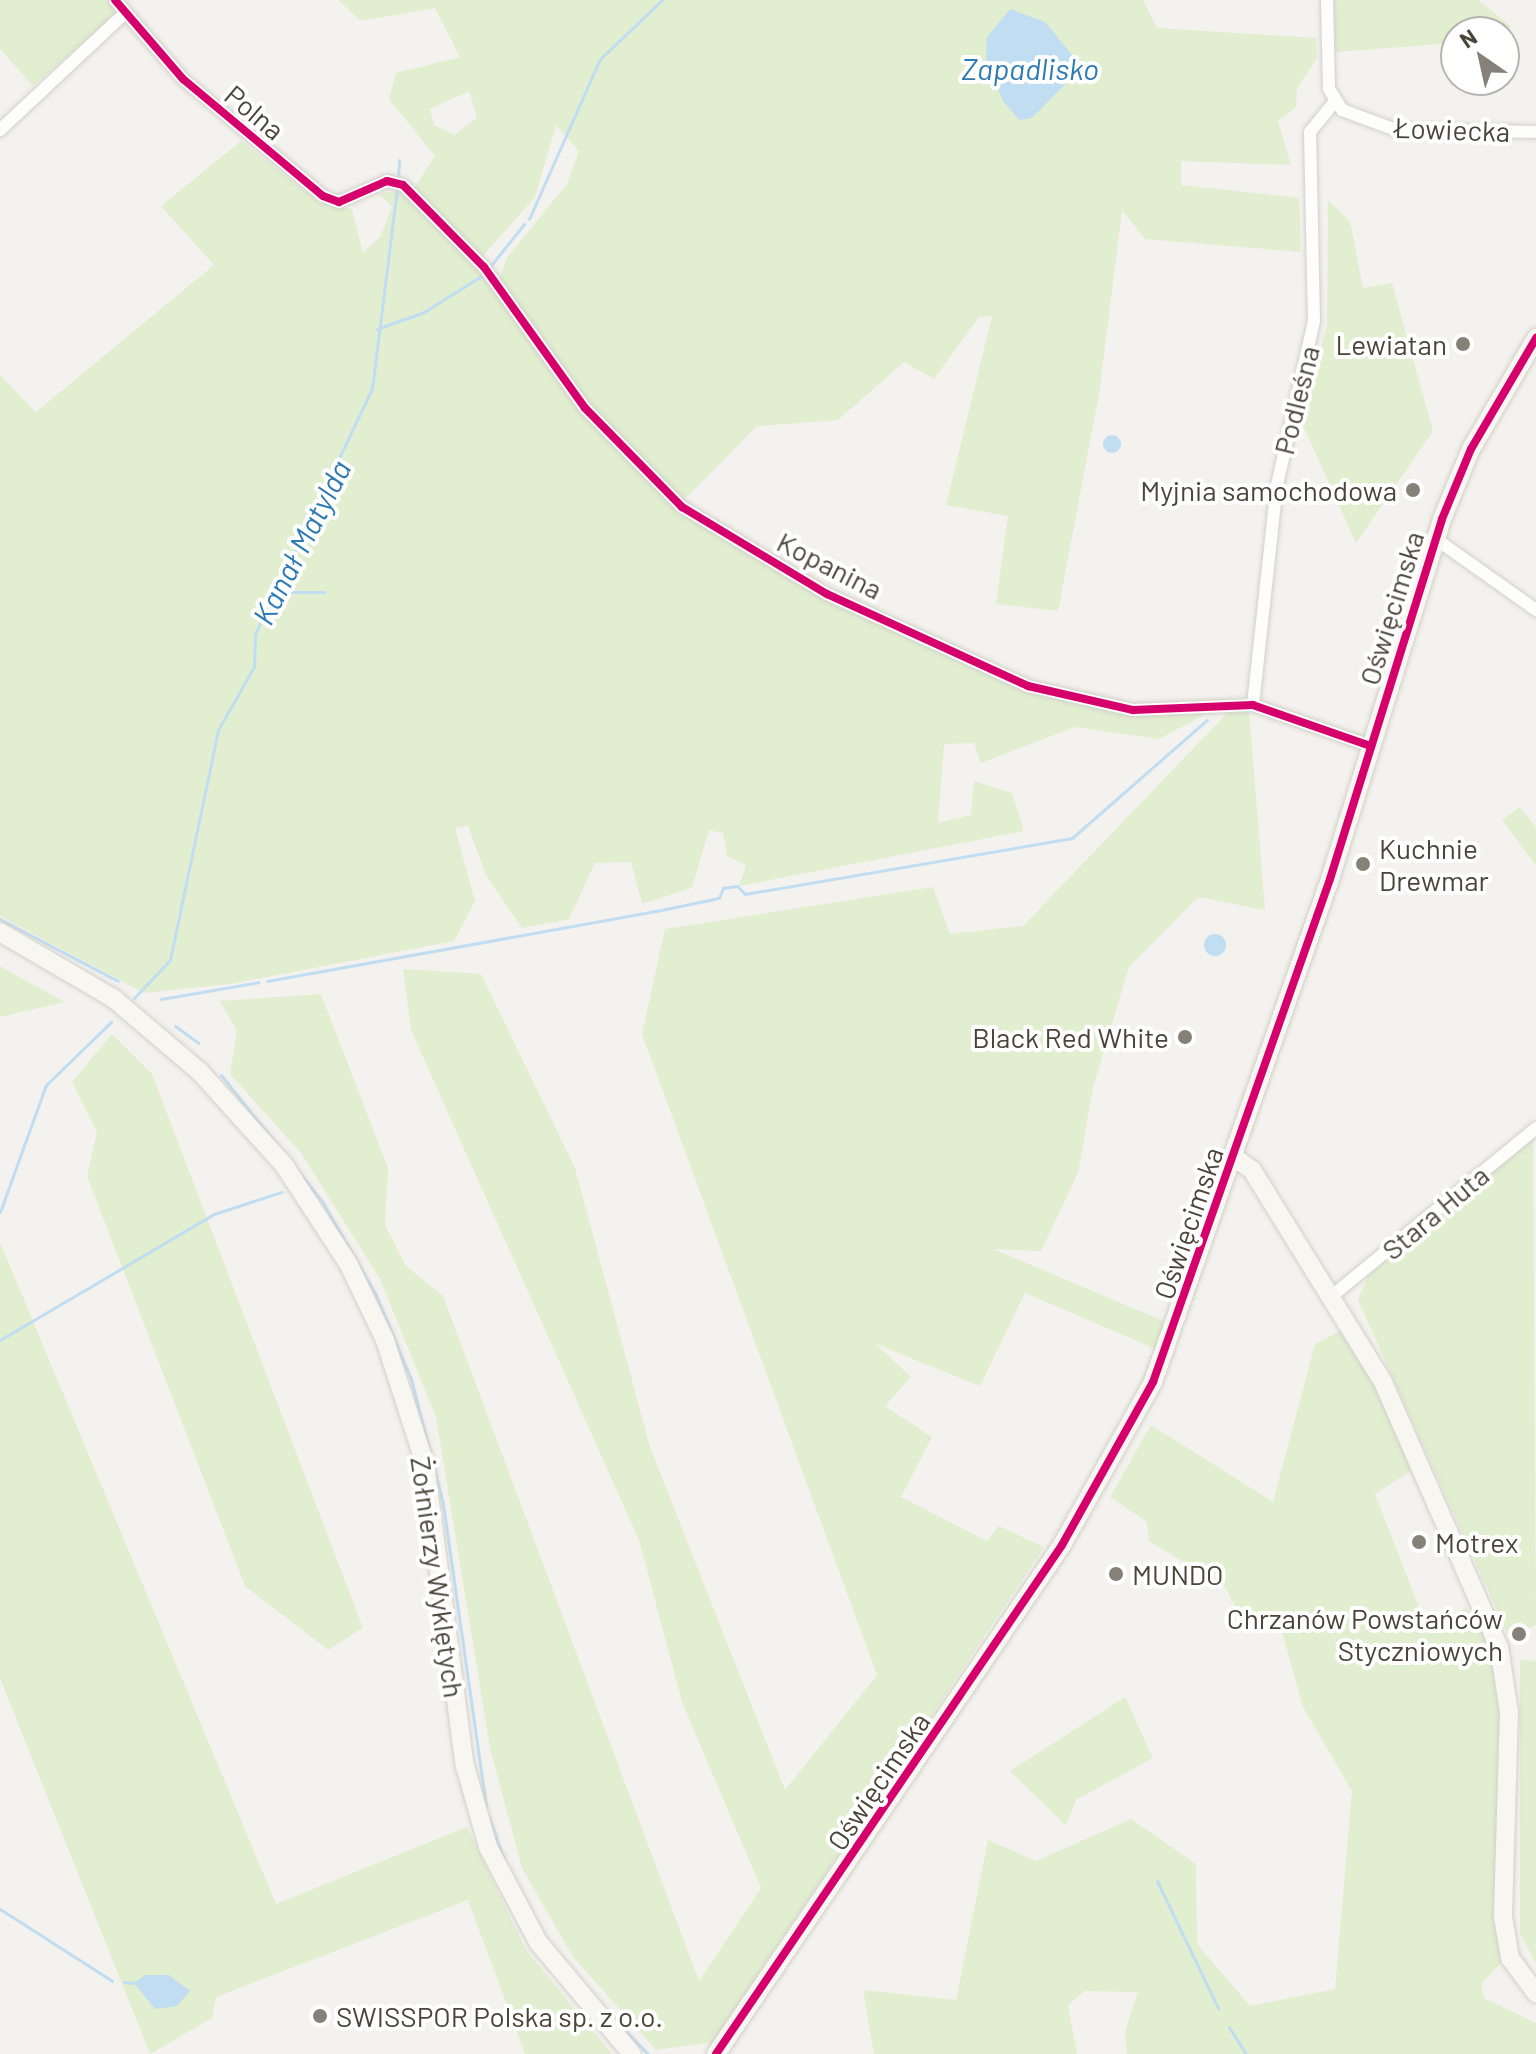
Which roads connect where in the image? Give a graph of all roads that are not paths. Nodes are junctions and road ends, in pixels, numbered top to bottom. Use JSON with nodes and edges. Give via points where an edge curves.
{"nodes":[{"id":1,"x":115,"y":0,"type":"edge"},
{"id":2,"x":1327,"y":0,"type":"edge"},
{"id":3,"x":124,"y":14,"type":"junction"},
{"id":4,"x":1334,"y":102,"type":"junction"},
{"id":5,"x":0,"y":130,"type":"edge"},
{"id":6,"x":1536,"y":132,"type":"edge"},
{"id":7,"x":398,"y":183,"type":"joint"},
{"id":8,"x":1536,"y":338,"type":"edge"},
{"id":9,"x":1436,"y":539,"type":"junction"},
{"id":10,"x":1536,"y":610,"type":"edge"},
{"id":11,"x":1253,"y":705,"type":"junction"},
{"id":12,"x":1371,"y":746,"type":"junction"},
{"id":13,"x":0,"y":932,"type":"edge"},
{"id":14,"x":1536,"y":1128,"type":"edge"},
{"id":15,"x":1234,"y":1157,"type":"junction"},
{"id":16,"x":1333,"y":1295,"type":"junction"},
{"id":17,"x":1536,"y":1993,"type":"edge"},
{"id":18,"x":721,"y":2051,"type":"edge"},
{"id":19,"x":632,"y":2054,"type":"edge"}],
"edges":[{"from":1,"to":3,"type":"street","name":"Polna"},
{"from":2,"to":4,"type":"street"},
{"from":3,"to":5,"type":"street"},
{"from":3,"to":7,"type":"street","name":"Polna","via":[[202,96],[323,196],[349,200]]},
{"from":4,"to":6,"type":"street","name":"Łowiecka","via":[[1396,130]]},
{"from":4,"to":11,"type":"street","name":"Podleśna","via":[[1310,132],[1314,321],[1277,485]]},
{"from":7,"to":11,"type":"street","name":"Kopanina","via":[[484,267],[585,408],[682,507],[827,594],[1028,686],[1133,710]]},
{"from":8,"to":9,"type":"street","name":"Oświęcimska","via":[[1471,449]]},
{"from":9,"to":10,"type":"street"},
{"from":9,"to":12,"type":"street","name":"Oświęcimska"},
{"from":11,"to":12,"type":"street","name":"Kopanina"},
{"from":12,"to":15,"type":"street","name":"Oświęcimska"},
{"from":13,"to":19,"type":"street","name":"Żołnierzy Wyklętych","via":[[141,1020],[259,1134],[310,1201],[366,1300],[425,1464],[464,1755],[488,1847],[538,1942]]},
{"from":14,"to":16,"type":"street","name":"Stara Huta"},
{"from":15,"to":16,"type":"street","via":[[1252,1170]]},
{"from":15,"to":18,"type":"street","name":"Oświęcimska","via":[[1153,1382],[1102,1479]]},
{"from":16,"to":17,"type":"street","via":[[1404,1423],[1499,1647],[1509,1712],[1503,1917],[1510,1958]]}]}
